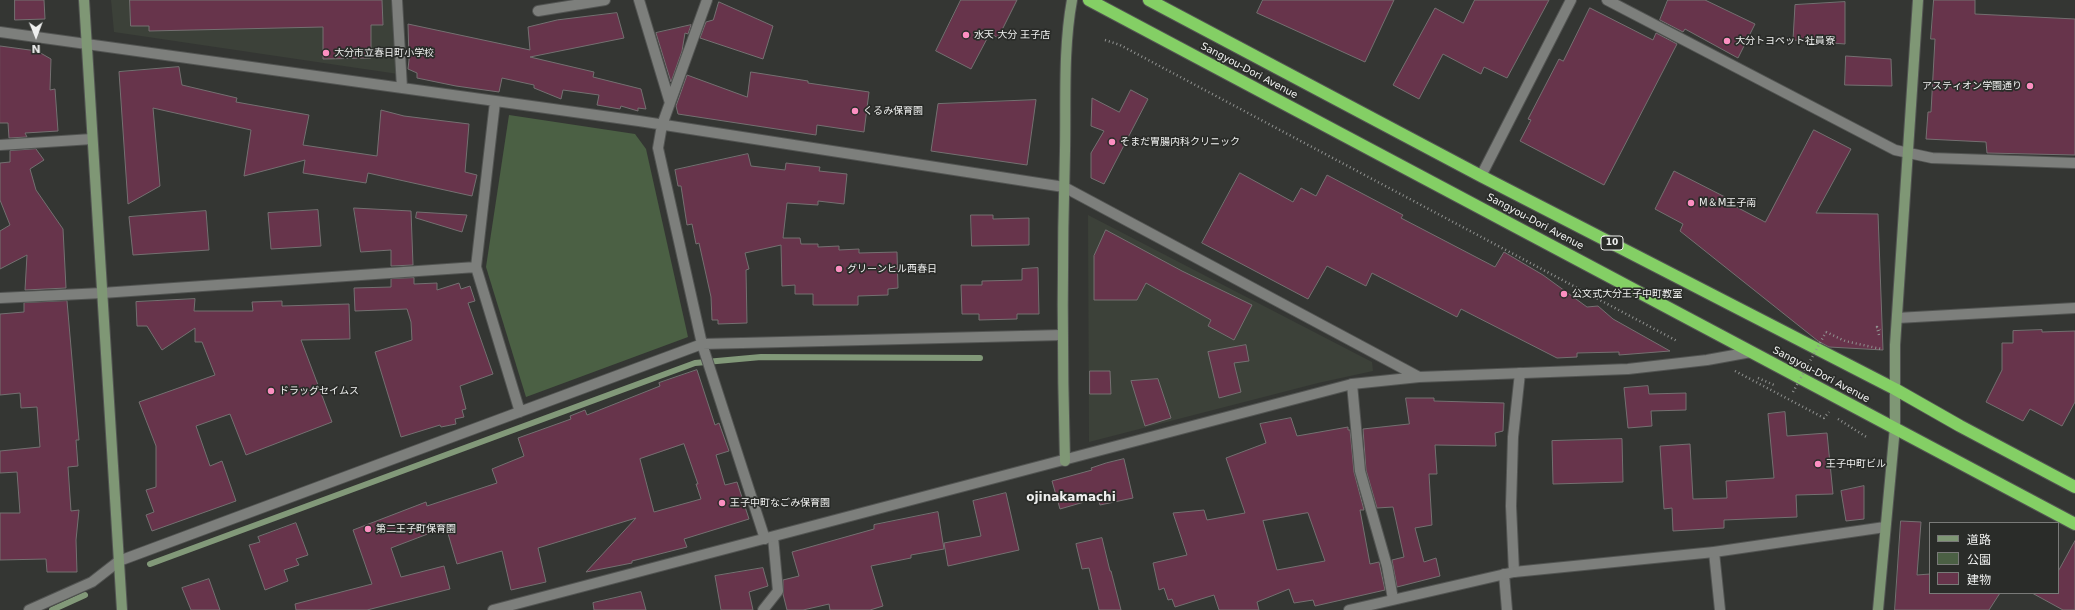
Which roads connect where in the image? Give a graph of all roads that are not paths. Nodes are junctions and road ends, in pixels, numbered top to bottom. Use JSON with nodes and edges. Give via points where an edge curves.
{"nodes":[{"id":1,"x":84,"y":0,"type":"edge"},
{"id":2,"x":397,"y":0,"type":"edge"},
{"id":3,"x":605,"y":0,"type":"edge"},
{"id":4,"x":639,"y":0,"type":"edge"},
{"id":5,"x":707,"y":0,"type":"edge"},
{"id":6,"x":1072,"y":0,"type":"edge"},
{"id":7,"x":1089,"y":0,"type":"edge"},
{"id":8,"x":1148,"y":0,"type":"edge"},
{"id":9,"x":1571,"y":0,"type":"edge"},
{"id":10,"x":1607,"y":0,"type":"edge"},
{"id":11,"x":1918,"y":0,"type":"edge"},
{"id":12,"x":538,"y":11,"type":"dead end"},
{"id":13,"x":0,"y":32,"type":"edge"},
{"id":14,"x":87,"y":45,"type":"junction"},
{"id":15,"x":402,"y":88,"type":"junction"},
{"id":16,"x":495,"y":102,"type":"junction"},
{"id":17,"x":670,"y":103,"type":"junction"},
{"id":18,"x":662,"y":126,"type":"junction"},
{"id":19,"x":92,"y":139,"type":"junction"},
{"id":20,"x":0,"y":145,"type":"edge"},
{"id":21,"x":1908,"y":154,"type":"junction"},
{"id":22,"x":2075,"y":163,"type":"edge"},
{"id":23,"x":1482,"y":176,"type":"junction"},
{"id":24,"x":1064,"y":187,"type":"junction"},
{"id":25,"x":476,"y":267,"type":"junction"},
{"id":26,"x":102,"y":293,"type":"junction"},
{"id":27,"x":0,"y":298,"type":"edge"},
{"id":28,"x":2075,"y":308,"type":"edge"},
{"id":29,"x":1897,"y":318,"type":"junction"},
{"id":30,"x":1062,"y":335,"type":"junction"},
{"id":31,"x":702,"y":344,"type":"junction"},
{"id":32,"x":1751,"y":352,"type":"junction"},
{"id":33,"x":1520,"y":373,"type":"junction"},
{"id":34,"x":1419,"y":377,"type":"junction"},
{"id":35,"x":1352,"y":384,"type":"junction"},
{"id":36,"x":1895,"y":389,"type":"junction"},
{"id":37,"x":520,"y":412,"type":"junction"},
{"id":38,"x":1895,"y":427,"type":"junction"},
{"id":39,"x":1065,"y":460,"type":"junction"},
{"id":40,"x":2075,"y":487,"type":"edge"},
{"id":41,"x":2075,"y":524,"type":"edge"},
{"id":42,"x":1885,"y":527,"type":"junction"},
{"id":43,"x":769,"y":538,"type":"junction"},
{"id":44,"x":1714,"y":552,"type":"junction"},
{"id":45,"x":118,"y":561,"type":"junction"},
{"id":46,"x":1509,"y":573,"type":"junction"},
{"id":47,"x":1393,"y":598,"type":"junction"},
{"id":48,"x":29,"y":610,"type":"edge"},
{"id":49,"x":122,"y":610,"type":"edge"},
{"id":50,"x":493,"y":610,"type":"edge"},
{"id":51,"x":763,"y":610,"type":"edge"},
{"id":52,"x":1349,"y":610,"type":"edge"},
{"id":53,"x":1507,"y":610,"type":"edge"},
{"id":54,"x":1720,"y":610,"type":"edge"},
{"id":55,"x":1878,"y":610,"type":"edge"}],
"edges":[{"from":1,"to":14,"type":"street"},
{"from":2,"to":15,"type":"street"},
{"from":3,"to":12,"type":"street"},
{"from":4,"to":17,"type":"street"},
{"from":5,"to":17,"type":"street"},
{"from":6,"to":24,"type":"street","via":[[1068,27]]},
{"from":7,"to":32,"type":"highway","name":"Sangyou-Dori Avenue"},
{"from":8,"to":23,"type":"highway","name":"Sangyou-Dori Avenue","number":"10"},
{"from":9,"to":23,"type":"street"},
{"from":10,"to":21,"type":"street","via":[[1883,144]]},
{"from":11,"to":21,"type":"street"},
{"from":13,"to":14,"type":"street"},
{"from":14,"to":15,"type":"street"},
{"from":14,"to":19,"type":"street"},
{"from":15,"to":16,"type":"street"},
{"from":16,"to":18,"type":"street"},
{"from":16,"to":25,"type":"street"},
{"from":17,"to":18,"type":"street"},
{"from":18,"to":24,"type":"street"},
{"from":18,"to":31,"type":"street","via":[[658,148]]},
{"from":19,"to":20,"type":"street"},
{"from":19,"to":26,"type":"street"},
{"from":21,"to":22,"type":"street","via":[[1932,158]]},
{"from":21,"to":29,"type":"street"},
{"from":23,"to":36,"type":"highway","name":"Sangyou-Dori Avenue","number":"10"},
{"from":24,"to":30,"type":"street"},
{"from":24,"to":34,"type":"street"},
{"from":25,"to":26,"type":"street"},
{"from":25,"to":37,"type":"street"},
{"from":26,"to":27,"type":"street"},
{"from":26,"to":45,"type":"street"},
{"from":28,"to":29,"type":"street"},
{"from":29,"to":36,"type":"street"},
{"from":30,"to":31,"type":"street"},
{"from":30,"to":39,"type":"street"},
{"from":31,"to":37,"type":"street"},
{"from":31,"to":43,"type":"street"},
{"from":32,"to":33,"type":"street","via":[[1628,369]]},
{"from":32,"to":38,"type":"highway","name":"Sangyou-Dori Avenue"},
{"from":33,"to":34,"type":"street"},
{"from":33,"to":46,"type":"street","via":[[1513,437]]},
{"from":34,"to":35,"type":"street"},
{"from":35,"to":39,"type":"street"},
{"from":35,"to":47,"type":"street","via":[[1360,471],[1387,566]]},
{"from":36,"to":38,"type":"street"},
{"from":36,"to":40,"type":"highway","name":"Sangyou-Dori Avenue","number":"10"},
{"from":37,"to":45,"type":"street"},
{"from":38,"to":41,"type":"highway","name":"Sangyou-Dori Avenue"},
{"from":38,"to":42,"type":"street"},
{"from":39,"to":43,"type":"street"},
{"from":42,"to":44,"type":"street"},
{"from":42,"to":55,"type":"street"},
{"from":43,"to":50,"type":"street"},
{"from":43,"to":51,"type":"street","via":[[778,591]]},
{"from":44,"to":46,"type":"street"},
{"from":44,"to":54,"type":"street"},
{"from":45,"to":48,"type":"street","via":[[92,582]]},
{"from":45,"to":49,"type":"street"},
{"from":46,"to":47,"type":"street"},
{"from":46,"to":53,"type":"street"},
{"from":47,"to":52,"type":"street"}]}
